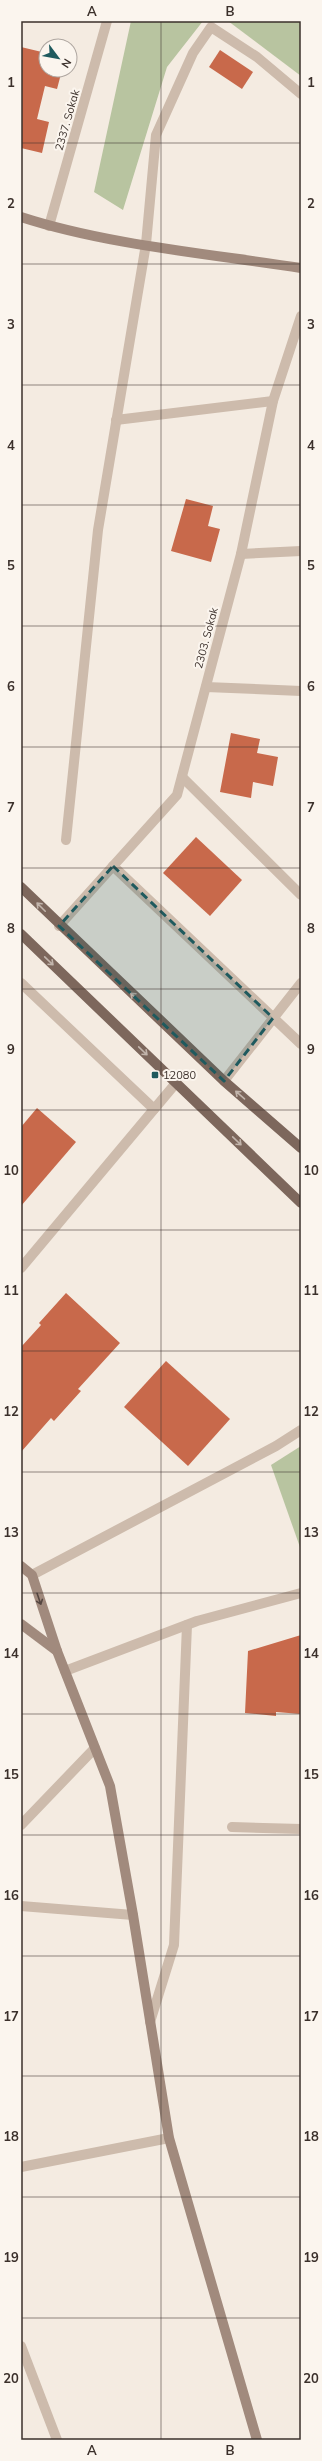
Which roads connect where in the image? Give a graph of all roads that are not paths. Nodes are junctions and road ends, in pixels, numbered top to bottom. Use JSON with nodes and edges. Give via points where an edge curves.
{"nodes":[{"id":1,"x":108,"y":21,"type":"edge"},
{"id":2,"x":301,"y":94,"type":"edge"},
{"id":3,"x":21,"y":216,"type":"edge"},
{"id":4,"x":49,"y":226,"type":"junction"},
{"id":5,"x":146,"y":244,"type":"junction"},
{"id":6,"x":301,"y":268,"type":"edge"},
{"id":7,"x":301,"y":316,"type":"edge"},
{"id":8,"x":273,"y":402,"type":"junction"},
{"id":9,"x":116,"y":420,"type":"junction"},
{"id":10,"x":301,"y":551,"type":"edge"},
{"id":11,"x":241,"y":554,"type":"junction"},
{"id":12,"x":206,"y":687,"type":"junction"},
{"id":13,"x":301,"y":691,"type":"edge"},
{"id":14,"x":182,"y":777,"type":"junction"},
{"id":15,"x":66,"y":840,"type":"dead end"},
{"id":16,"x":112,"y":866,"type":"junction"},
{"id":17,"x":21,"y":887,"type":"edge"},
{"id":18,"x":301,"y":895,"type":"edge"},
{"id":19,"x":59,"y":926,"type":"junction"},
{"id":20,"x":21,"y":934,"type":"edge"},
{"id":21,"x":21,"y":983,"type":"edge"},
{"id":22,"x":301,"y":983,"type":"edge"},
{"id":23,"x":273,"y":1018,"type":"junction"},
{"id":24,"x":301,"y":1044,"type":"edge"},
{"id":25,"x":224,"y":1081,"type":"junction"},
{"id":26,"x":176,"y":1083,"type":"junction"},
{"id":27,"x":154,"y":1109,"type":"junction"},
{"id":28,"x":301,"y":1148,"type":"edge"},
{"id":29,"x":301,"y":1203,"type":"edge"},
{"id":30,"x":21,"y":1268,"type":"edge"},
{"id":31,"x":301,"y":1430,"type":"edge"},
{"id":32,"x":21,"y":1566,"type":"edge"},
{"id":33,"x":32,"y":1576,"type":"junction"},
{"id":34,"x":301,"y":1593,"type":"edge"},
{"id":35,"x":21,"y":1624,"type":"edge"},
{"id":36,"x":187,"y":1625,"type":"junction"},
{"id":37,"x":57,"y":1651,"type":"junction"},
{"id":38,"x":65,"y":1671,"type":"junction"},
{"id":39,"x":95,"y":1748,"type":"junction"},
{"id":40,"x":21,"y":1824,"type":"edge"},
{"id":41,"x":232,"y":1827,"type":"dead end"},
{"id":42,"x":301,"y":1829,"type":"edge"},
{"id":43,"x":21,"y":1906,"type":"edge"},
{"id":44,"x":133,"y":1915,"type":"junction"},
{"id":45,"x":150,"y":2022,"type":"junction"},
{"id":46,"x":169,"y":2138,"type":"junction"},
{"id":47,"x":21,"y":2167,"type":"edge"},
{"id":48,"x":21,"y":2346,"type":"edge"},
{"id":49,"x":57,"y":2440,"type":"edge"},
{"id":50,"x":257,"y":2440,"type":"edge"}],
"edges":[{"from":1,"to":4,"type":"street","name":"2337. Sokak"},
{"from":2,"to":5,"type":"street","via":[[257,57],[212,27],[193,53],[156,135]]},
{"from":3,"to":4,"type":"street"},
{"from":4,"to":5,"type":"street"},
{"from":5,"to":6,"type":"street"},
{"from":5,"to":9,"type":"street"},
{"from":7,"to":8,"type":"street","name":"2303. Sokak"},
{"from":8,"to":9,"type":"street"},
{"from":8,"to":11,"type":"street","name":"2303. Sokak"},
{"from":9,"to":15,"type":"street","via":[[98,530]]},
{"from":10,"to":11,"type":"street"},
{"from":11,"to":12,"type":"street","name":"2303. Sokak"},
{"from":12,"to":13,"type":"street"},
{"from":12,"to":14,"type":"street","name":"2303. Sokak"},
{"from":14,"to":16,"type":"street","name":"2303. Sokak","via":[[177,795]]},
{"from":14,"to":18,"type":"street"},
{"from":16,"to":19,"type":"street","name":"2303. Sokak"},
{"from":16,"to":23,"type":"street"},
{"from":19,"to":17,"type":"main road","one_way":true},
{"from":25,"to":19,"type":"main road","one_way":true},
{"from":20,"to":26,"type":"main road","one_way":true},
{"from":21,"to":27,"type":"street"},
{"from":22,"to":23,"type":"street"},
{"from":23,"to":24,"type":"street"},
{"from":23,"to":25,"type":"street"},
{"from":28,"to":25,"type":"main road","one_way":true},
{"from":26,"to":27,"type":"street"},
{"from":26,"to":29,"type":"main road","one_way":true},
{"from":27,"to":30,"type":"street"},
{"from":31,"to":33,"type":"street","via":[[276,1446]]},
{"from":32,"to":33,"type":"street"},
{"from":33,"to":37,"type":"street","one_way":true},
{"from":34,"to":36,"type":"street"},
{"from":35,"to":37,"type":"street"},
{"from":36,"to":38,"type":"street"},
{"from":36,"to":45,"type":"street","via":[[174,1945]]},
{"from":37,"to":38,"type":"street"},
{"from":38,"to":39,"type":"street"},
{"from":39,"to":40,"type":"street"},
{"from":39,"to":44,"type":"street","via":[[110,1786]]},
{"from":41,"to":42,"type":"street"},
{"from":43,"to":44,"type":"street"},
{"from":44,"to":45,"type":"street"},
{"from":45,"to":46,"type":"street"},
{"from":46,"to":47,"type":"street"},
{"from":46,"to":50,"type":"street"},
{"from":48,"to":49,"type":"street"}]}
